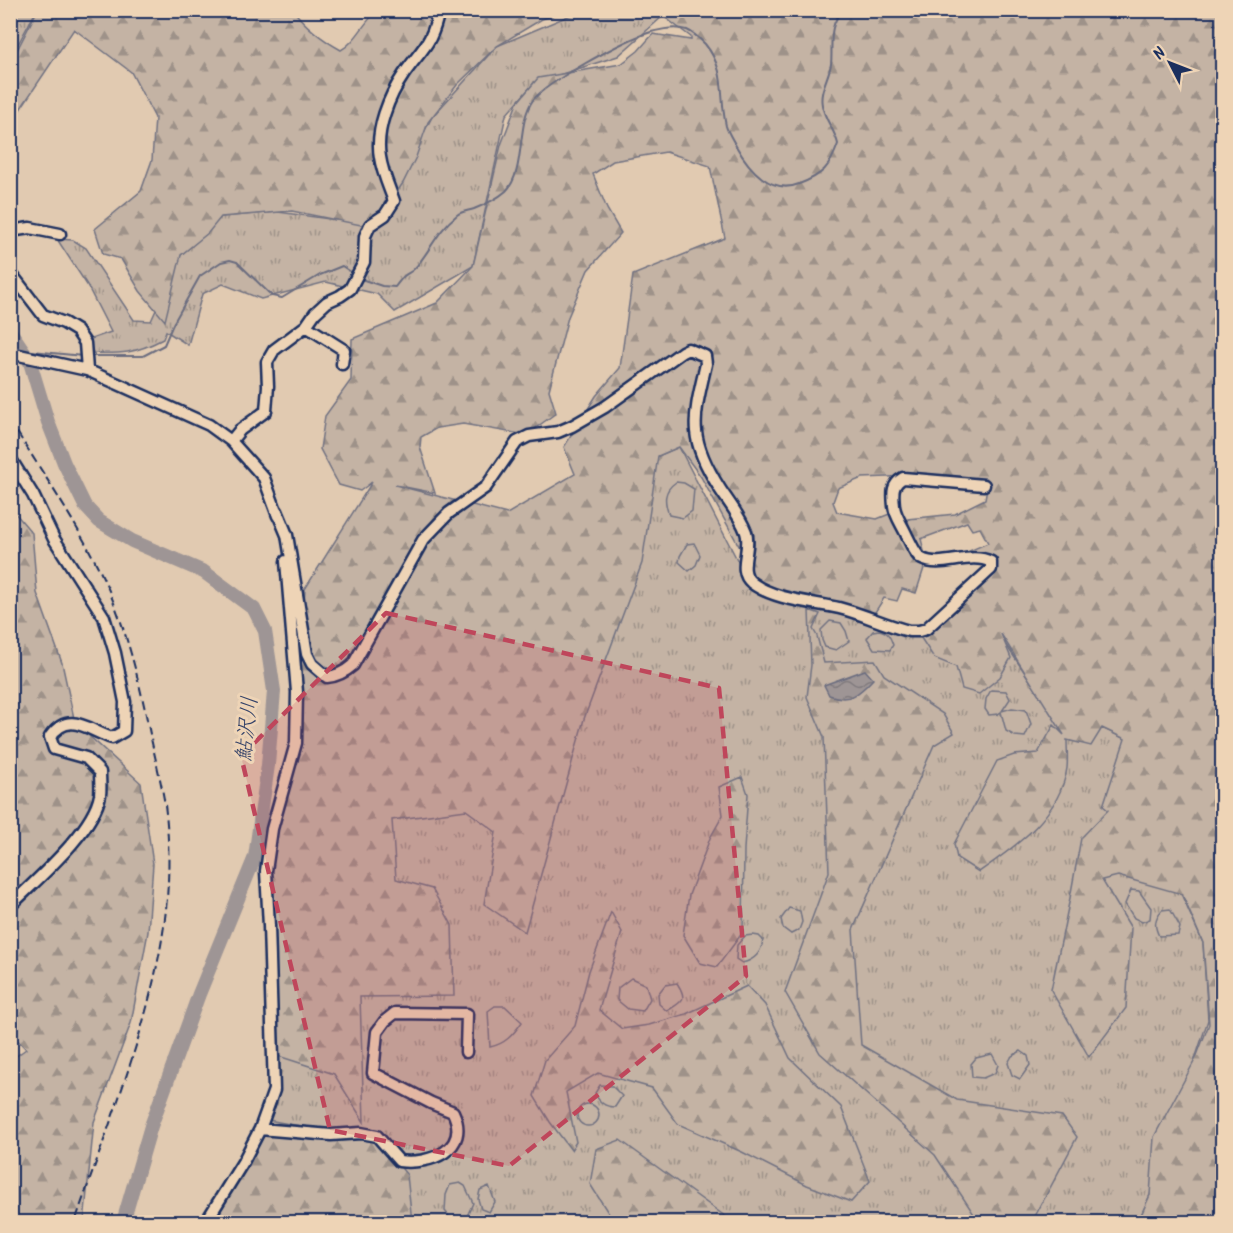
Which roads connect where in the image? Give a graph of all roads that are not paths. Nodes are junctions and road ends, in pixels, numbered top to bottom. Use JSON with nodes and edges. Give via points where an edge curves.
{"nodes":[{"id":1,"x":439,"y":10,"type":"edge"},
{"id":2,"x":10,"y":231,"type":"edge"},
{"id":3,"x":60,"y":234,"type":"dead end"},
{"id":4,"x":10,"y":272,"type":"edge"},
{"id":5,"x":306,"y":326,"type":"junction"},
{"id":6,"x":16,"y":355,"type":"edge"},
{"id":7,"x":342,"y":364,"type":"dead end"},
{"id":8,"x":87,"y":370,"type":"junction"},
{"id":9,"x":231,"y":441,"type":"junction"},
{"id":10,"x":10,"y":458,"type":"edge"},
{"id":11,"x":984,"y":485,"type":"dead end"},
{"id":12,"x":277,"y":511,"type":"junction"},
{"id":13,"x":10,"y":906,"type":"edge"},
{"id":14,"x":466,"y":1052,"type":"dead end"},
{"id":15,"x":260,"y":1129,"type":"junction"},
{"id":16,"x":206,"y":1222,"type":"edge"}],
"edges":[{"from":1,"to":5,"type":"street","via":[[430,42],[403,75],[385,116],[380,158],[394,201],[364,236],[364,262],[350,289],[327,302]]},
{"from":2,"to":3,"type":"street","via":[[30,228]]},
{"from":4,"to":8,"type":"street","via":[[43,315],[77,331],[85,343]]},
{"from":5,"to":7,"type":"street","via":[[344,350]]},
{"from":5,"to":9,"type":"street","via":[[274,350],[267,362],[266,411]]},
{"from":6,"to":8,"type":"street"},
{"from":8,"to":9,"type":"street","via":[[209,425]]},
{"from":9,"to":12,"type":"street","via":[[264,478]]},
{"from":10,"to":13,"type":"street","via":[[54,539],[104,616],[125,702],[124,731],[112,738],[86,725],[68,723],[57,727],[50,737],[54,749],[86,758],[100,772],[100,795],[92,817],[79,834]]},
{"from":11,"to":12,"type":"street","via":[[903,478],[892,491],[895,511],[922,559],[982,557],[991,562],[991,569],[926,629],[909,631],[841,609],[764,591],[746,576],[747,534],[698,449],[696,409],[706,364],[705,356],[688,349],[572,426],[517,442],[486,487],[449,513],[423,540],[353,664],[327,677],[306,654],[287,535]]},
{"from":12,"to":15,"type":"street","via":[[284,537],[297,692],[297,743],[272,830],[266,871],[273,1090]]},
{"from":14,"to":15,"type":"street","via":[[467,1014],[395,1013],[377,1032],[373,1073],[453,1112],[457,1119],[452,1148],[433,1159],[399,1161],[377,1136],[361,1133],[332,1135]]},
{"from":15,"to":16,"type":"street"}]}
